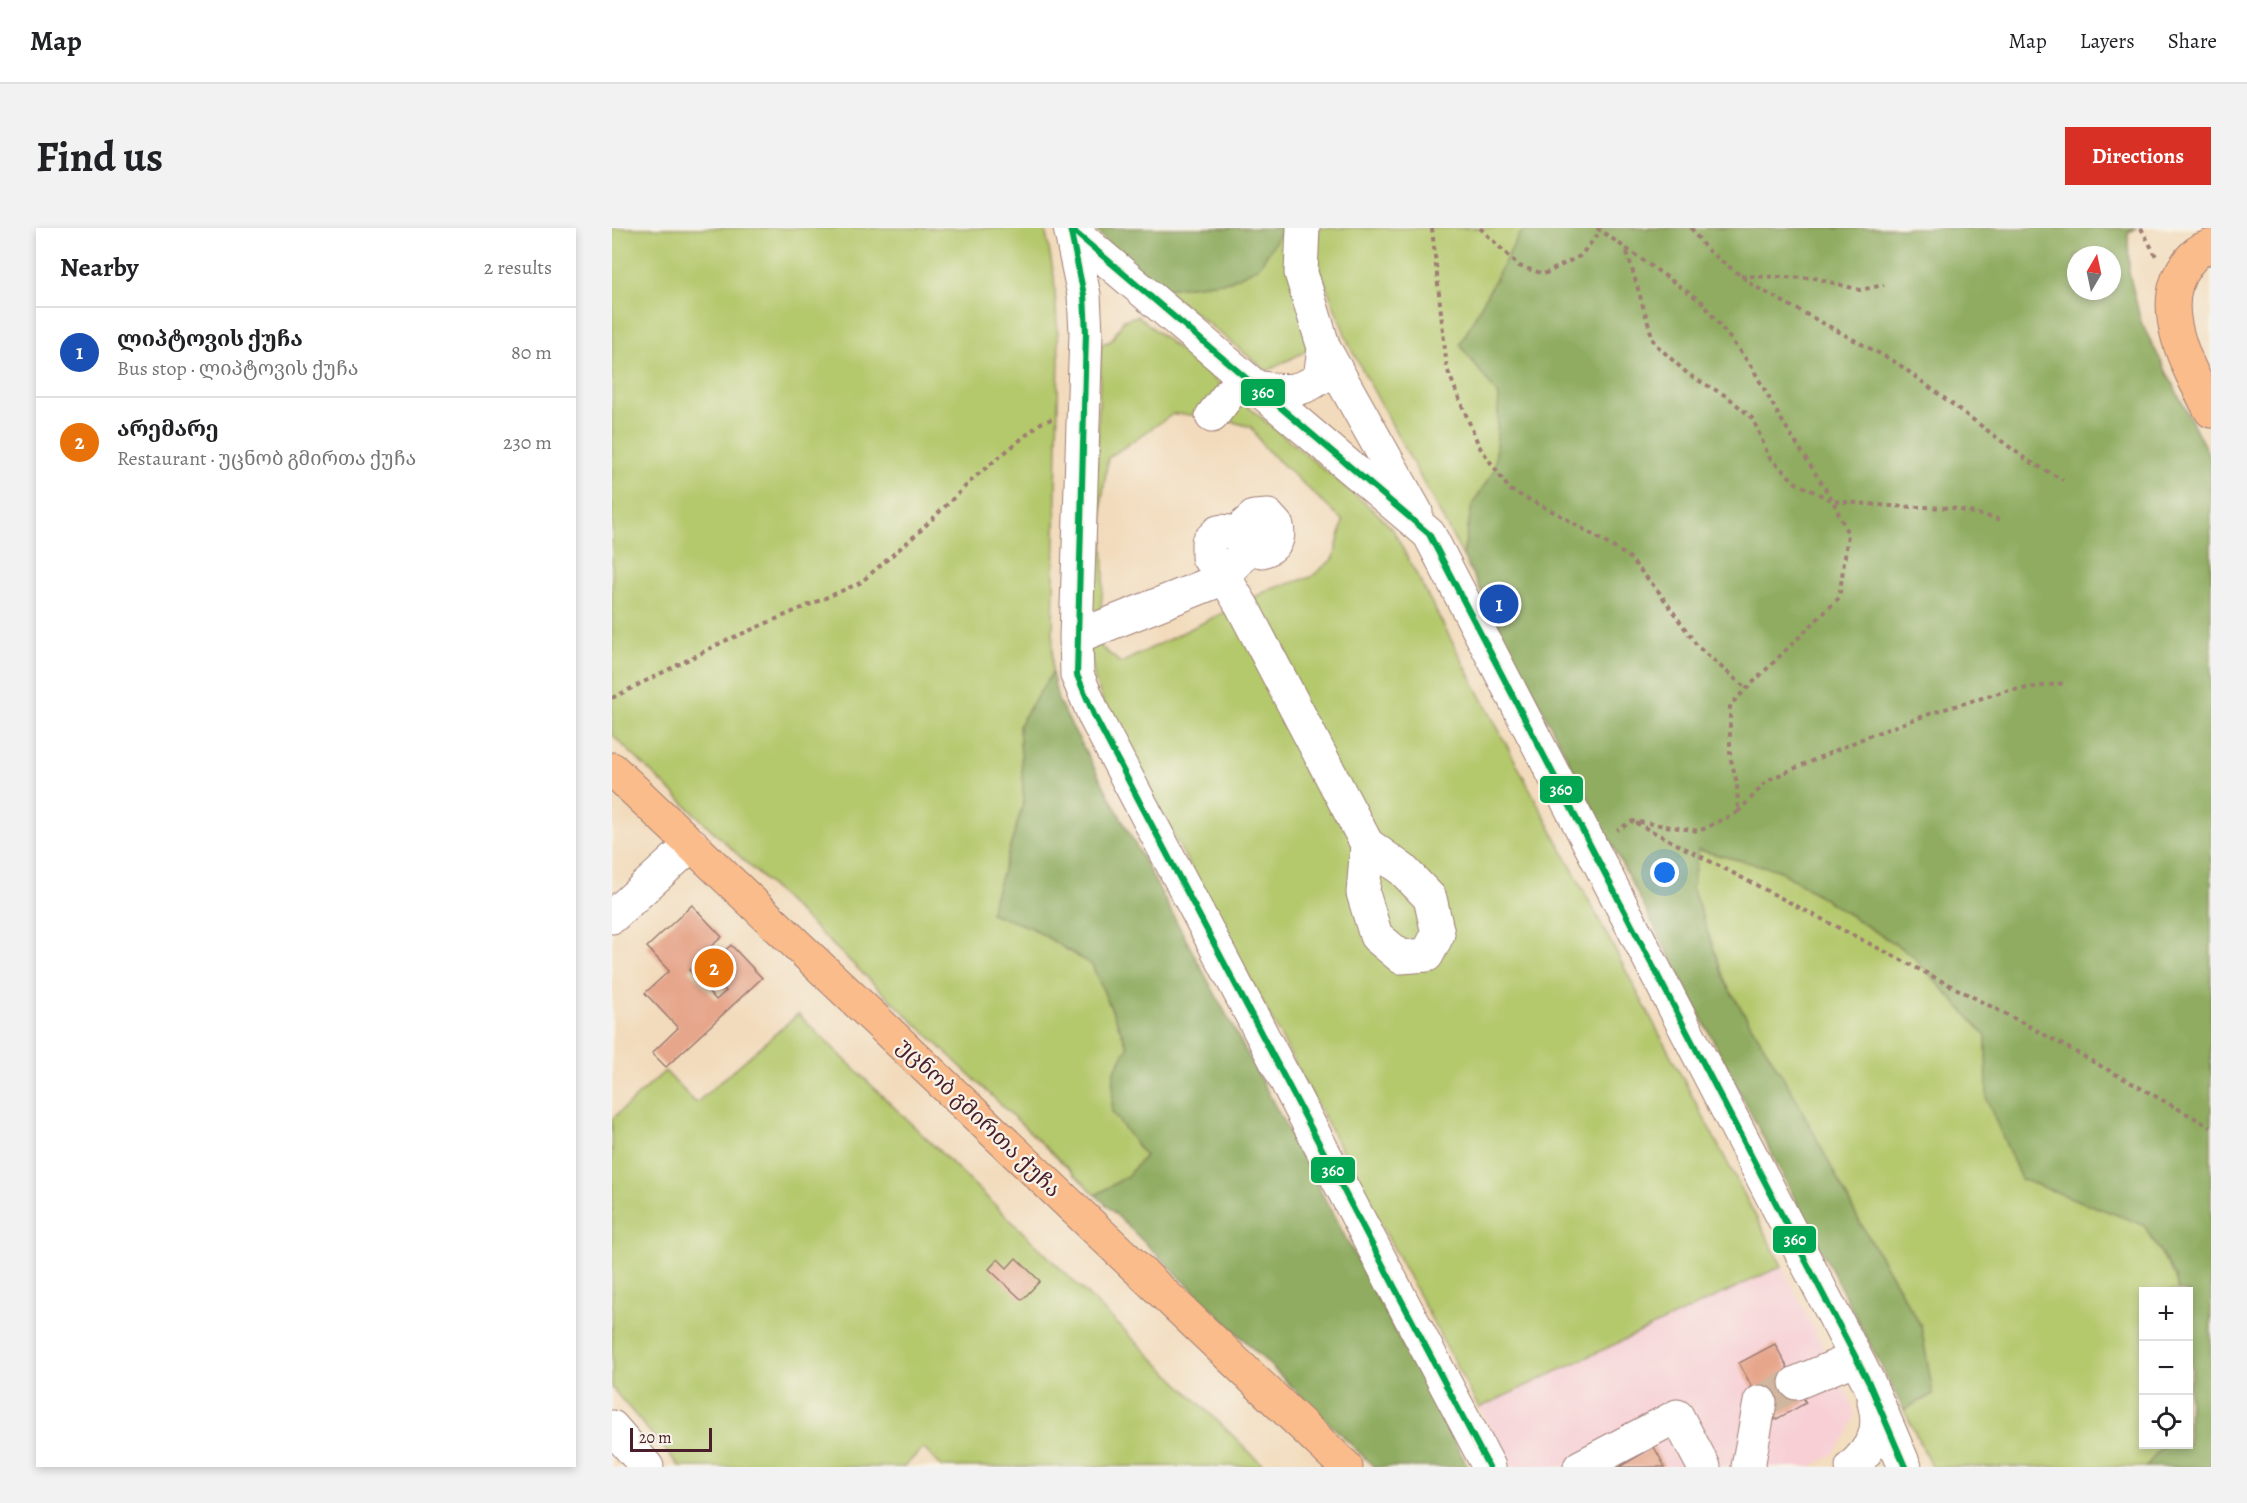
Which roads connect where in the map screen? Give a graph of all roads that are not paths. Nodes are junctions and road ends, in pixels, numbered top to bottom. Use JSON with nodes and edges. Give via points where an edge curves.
{"nodes":[{"id":1,"x":1303,"y":228,"type":"edge"},
{"id":2,"x":1071,"y":229,"type":"edge"},
{"id":3,"x":2211,"y":246,"type":"edge"},
{"id":4,"x":1147,"y":295,"type":"junction"},
{"id":5,"x":1086,"y":333,"type":"junction"},
{"id":6,"x":1324,"y":348,"type":"junction"},
{"id":7,"x":1250,"y":381,"type":"junction"},
{"id":8,"x":2211,"y":411,"type":"edge"},
{"id":9,"x":1212,"y":416,"type":"dead end"},
{"id":10,"x":1429,"y":534,"type":"junction"},
{"id":11,"x":1243,"y":540,"type":"dead end"},
{"id":12,"x":1226,"y":573,"type":"junction"},
{"id":13,"x":1076,"y":637,"type":"junction"},
{"id":14,"x":612,"y":769,"type":"edge"},
{"id":15,"x":692,"y":844,"type":"junction"},
{"id":16,"x":1367,"y":844,"type":"dead end"},
{"id":17,"x":612,"y":917,"type":"edge"},
{"id":18,"x":1863,"y":1370,"type":"junction"},
{"id":19,"x":1796,"y":1383,"type":"tunnel mouth"},
{"id":20,"x":1760,"y":1402,"type":"dead end"},
{"id":21,"x":612,"y":1427,"type":"edge"},
{"id":22,"x":647,"y":1467,"type":"edge"},
{"id":23,"x":1346,"y":1467,"type":"edge"},
{"id":24,"x":1489,"y":1467,"type":"edge"},
{"id":25,"x":1581,"y":1467,"type":"edge"},
{"id":26,"x":1704,"y":1467,"type":"edge"},
{"id":27,"x":1748,"y":1467,"type":"edge"},
{"id":28,"x":1852,"y":1467,"type":"edge"},
{"id":29,"x":1905,"y":1467,"type":"edge"}],
"edges":[{"from":1,"to":6,"type":"street","via":[[1301,273]]},
{"from":2,"to":4,"type":"street"},
{"from":2,"to":5,"type":"street","via":[[1084,295]]},
{"from":3,"to":8,"type":"main road","via":[[2197,250],[2177,278],[2173,305],[2191,374]]},
{"from":4,"to":5,"type":"street","via":[[1113,297],[1103,302]]},
{"from":4,"to":7,"type":"street"},
{"from":5,"to":13,"type":"street"},
{"from":6,"to":7,"type":"street","via":[[1320,378],[1305,389],[1280,392]]},
{"from":6,"to":10,"type":"street"},
{"from":7,"to":9,"type":"street"},
{"from":7,"to":10,"type":"street"},
{"from":10,"to":18,"type":"street"},
{"from":11,"to":12,"type":"street","via":[[1225,530],[1208,542],[1206,549],[1213,563]]},
{"from":12,"to":13,"type":"street"},
{"from":12,"to":16,"type":"street"},
{"from":13,"to":24,"type":"street","via":[[1077,675],[1095,717]]},
{"from":14,"to":15,"type":"main road","name":"უცნობ გმირთა ქუჩა"},
{"from":15,"to":17,"type":"street"},
{"from":15,"to":23,"type":"main road","name":"უცნობ გმირთა ქუჩა"},
{"from":18,"to":19,"type":"street"},
{"from":18,"to":28,"type":"street","via":[[1878,1416],[1878,1432],[1868,1453]]},
{"from":18,"to":29,"type":"street"},
{"from":20,"to":27,"type":"street"},
{"from":21,"to":22,"type":"street"},
{"from":25,"to":26,"type":"street","via":[[1677,1416]]}]}
